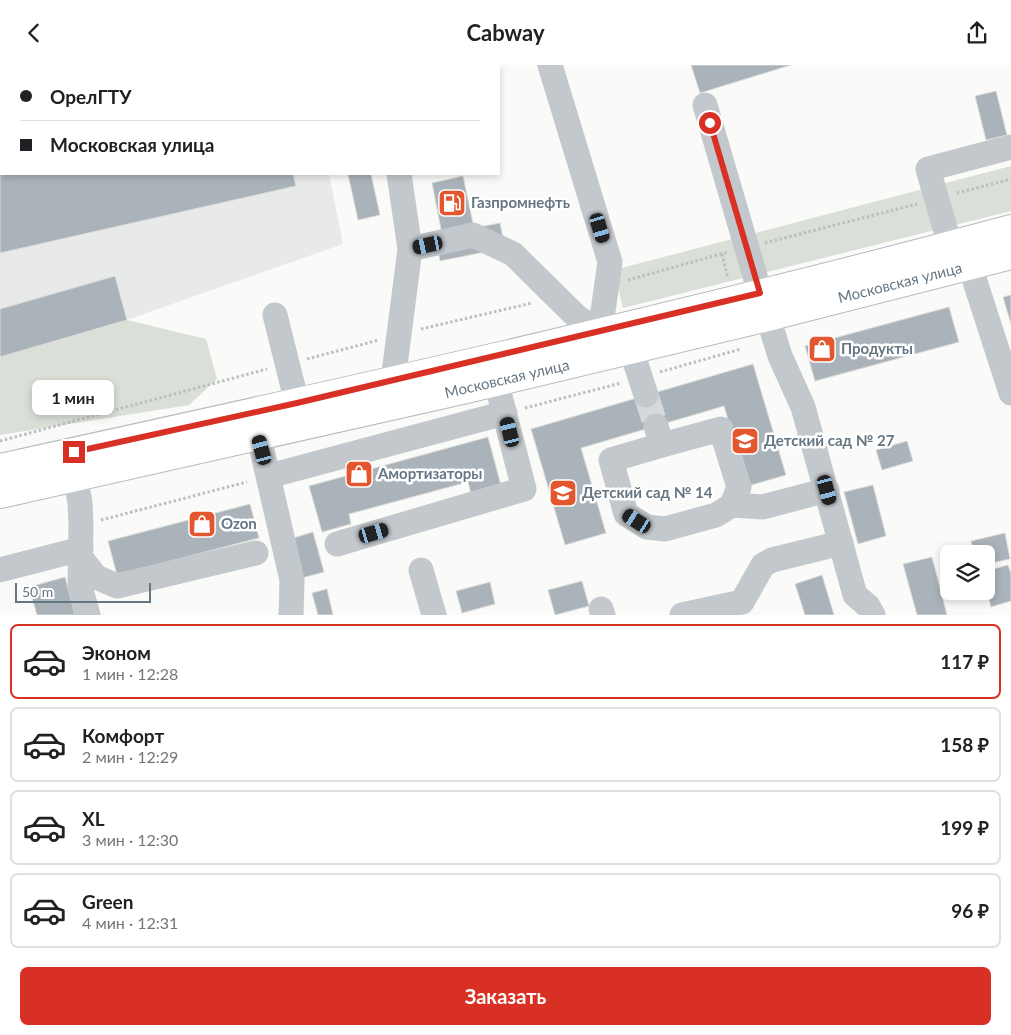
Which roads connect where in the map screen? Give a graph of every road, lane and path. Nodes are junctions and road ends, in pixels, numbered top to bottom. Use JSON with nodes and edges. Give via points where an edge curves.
{"nodes":[{"id":1,"x":550,"y":65,"type":"edge"},
{"id":2,"x":705,"y":105,"type":"dead end"},
{"id":3,"x":1011,"y":147,"type":"edge"},
{"id":4,"x":399,"y":175,"type":"edge"},
{"id":5,"x":1011,"y":179,"type":"edge"},
{"id":6,"x":937,"y":199,"type":"junction"},
{"id":7,"x":1011,"y":229,"type":"edge"},
{"id":8,"x":950,"y":245,"type":"junction"},
{"id":9,"x":747,"y":247,"type":"junction"},
{"id":10,"x":410,"y":249,"type":"junction"},
{"id":11,"x":722,"y":253,"type":"junction"},
{"id":12,"x":1011,"y":255,"type":"edge"},
{"id":13,"x":970,"y":266,"type":"junction"},
{"id":14,"x":729,"y":280,"type":"dead end"},
{"id":15,"x":607,"y":285,"type":"junction"},
{"id":16,"x":764,"y":305,"type":"junction"},
{"id":17,"x":275,"y":315,"type":"dead end"},
{"id":18,"x":600,"y":332,"type":"junction"},
{"id":19,"x":631,"y":349,"type":"junction"},
{"id":20,"x":1004,"y":349,"type":"edge"},
{"id":21,"x":393,"y":381,"type":"junction"},
{"id":22,"x":496,"y":381,"type":"junction"},
{"id":23,"x":1011,"y":393,"type":"edge"},
{"id":24,"x":646,"y":395,"type":"tunnel mouth"},
{"id":25,"x":297,"y":403,"type":"junction"},
{"id":26,"x":505,"y":413,"type":"junction"},
{"id":27,"x":259,"y":437,"type":"junction"},
{"id":28,"x":0,"y":468,"type":"edge"},
{"id":29,"x":269,"y":476,"type":"junction"},
{"id":30,"x":75,"y":477,"type":"junction"},
{"id":31,"x":827,"y":490,"type":"junction"},
{"id":32,"x":0,"y":494,"type":"edge"},
{"id":33,"x":732,"y":505,"type":"junction"},
{"id":34,"x":841,"y":543,"type":"junction"},
{"id":35,"x":81,"y":544,"type":"junction"},
{"id":36,"x":337,"y":544,"type":"dead end"},
{"id":37,"x":256,"y":553,"type":"dead end"},
{"id":38,"x":0,"y":570,"type":"edge"},
{"id":39,"x":421,"y":570,"type":"dead end"},
{"id":40,"x":853,"y":605,"type":"edge"},
{"id":41,"x":745,"y":608,"type":"edge"},
{"id":42,"x":88,"y":615,"type":"edge"},
{"id":43,"x":291,"y":615,"type":"edge"},
{"id":44,"x":434,"y":615,"type":"edge"},
{"id":45,"x":682,"y":615,"type":"edge"},
{"id":46,"x":873,"y":615,"type":"edge"}],
"edges":[{"from":1,"to":15,"type":"street","via":[[610,262]]},
{"from":2,"to":9,"type":"street"},
{"from":3,"to":6,"type":"street","via":[[928,169]]},
{"from":4,"to":10,"type":"street"},
{"from":5,"to":6,"type":"path"},
{"from":6,"to":8,"type":"street"},
{"from":6,"to":9,"type":"path"},
{"from":7,"to":8,"type":"main road","name":"Московская улица"},
{"from":8,"to":16,"type":"main road","name":"Московская улица"},
{"from":9,"to":11,"type":"path"},
{"from":9,"to":16,"type":"street"},
{"from":10,"to":18,"type":"street","via":[[472,235],[513,254],[576,317]]},
{"from":10,"to":21,"type":"street"},
{"from":11,"to":14,"type":"path"},
{"from":11,"to":15,"type":"path"},
{"from":12,"to":13,"type":"main road","name":"Московская улица"},
{"from":13,"to":16,"type":"main road","name":"Московская улица"},
{"from":13,"to":20,"type":"street"},
{"from":15,"to":18,"type":"street"},
{"from":16,"to":18,"type":"main road","name":"Московская улица"},
{"from":16,"to":19,"type":"main road","name":"Московская улица"},
{"from":16,"to":31,"type":"street","via":[[780,356],[803,407]]},
{"from":17,"to":25,"type":"street"},
{"from":18,"to":21,"type":"main road","name":"Московская улица"},
{"from":19,"to":22,"type":"main road","name":"Московская улица"},
{"from":19,"to":24,"type":"street"},
{"from":20,"to":23,"type":"street"},
{"from":21,"to":25,"type":"main road","name":"Московская улица"},
{"from":22,"to":26,"type":"street"},
{"from":22,"to":27,"type":"main road","name":"Московская улица"},
{"from":25,"to":28,"type":"main road","name":"Московская улица"},
{"from":26,"to":29,"type":"street"},
{"from":26,"to":36,"type":"street","via":[[524,489]]},
{"from":27,"to":29,"type":"street"},
{"from":27,"to":30,"type":"main road","name":"Московская улица"},
{"from":29,"to":35,"type":"path"},
{"from":29,"to":43,"type":"street","via":[[292,580]]},
{"from":30,"to":32,"type":"main road","name":"Московская улица"},
{"from":30,"to":35,"type":"street"},
{"from":31,"to":33,"type":"street","via":[[763,507]]},
{"from":31,"to":34,"type":"street"},
{"from":33,"to":33,"type":"street","via":[[716,515],[665,529],[647,527],[626,514],[611,460],[659,436],[721,429],[739,487]]},
{"from":34,"to":40,"type":"street"},
{"from":34,"to":41,"type":"street","via":[[763,565]]},
{"from":35,"to":37,"type":"street","via":[[96,577],[117,587]]},
{"from":35,"to":38,"type":"street"},
{"from":35,"to":42,"type":"street","via":[[80,585]]},
{"from":39,"to":44,"type":"street"},
{"from":40,"to":46,"type":"street","via":[[868,606]]},
{"from":41,"to":45,"type":"street"}]}
